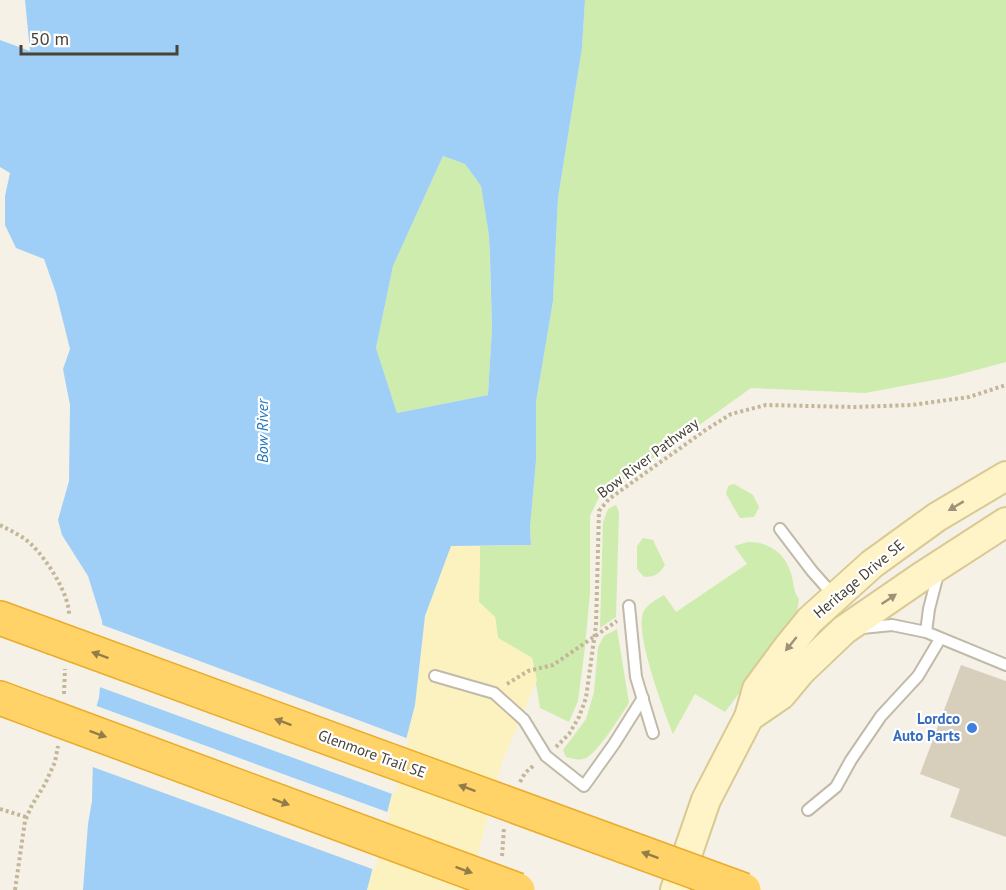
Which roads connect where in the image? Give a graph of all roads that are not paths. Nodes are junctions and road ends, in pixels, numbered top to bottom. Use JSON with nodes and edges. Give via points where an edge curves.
{"nodes":[{"id":1,"x":1006,"y":476,"type":"edge"},
{"id":2,"x":1006,"y":522,"type":"edge"},
{"id":3,"x":780,"y":529,"type":"dead end"},
{"id":4,"x":942,"y":563,"type":"junction"},
{"id":5,"x":835,"y":597,"type":"junction"},
{"id":6,"x":629,"y":610,"type":"road end"},
{"id":7,"x":0,"y":618,"type":"edge"},
{"id":8,"x":844,"y":630,"type":"junction"},
{"id":9,"x":926,"y":632,"type":"junction"},
{"id":10,"x":940,"y":639,"type":"junction"},
{"id":11,"x":1005,"y":660,"type":"edge"},
{"id":12,"x":435,"y":676,"type":"dead end"},
{"id":13,"x":0,"y":698,"type":"edge"},
{"id":14,"x":643,"y":698,"type":"junction"},
{"id":15,"x":749,"y":717,"type":"junction"},
{"id":16,"x":653,"y":733,"type":"dead end"},
{"id":17,"x":808,"y":810,"type":"dead end"},
{"id":18,"x":509,"y":878,"type":"edge"},
{"id":19,"x":675,"y":890,"type":"edge"},
{"id":20,"x":744,"y":890,"type":"edge"}],
"edges":[{"from":1,"to":5,"type":"main road","name":"Heritage Drive SE","one_way":true,"via":[[937,517],[872,564]]},
{"from":2,"to":4,"type":"main road","name":"Heritage Drive SE"},
{"from":3,"to":5,"type":"lane"},
{"from":8,"to":4,"type":"main road","name":"Heritage Drive SE","one_way":true},
{"from":4,"to":9,"type":"lane"},
{"from":5,"to":15,"type":"main road","name":"Heritage Drive SE","one_way":true,"via":[[810,620],[773,666],[757,689]]},
{"from":6,"to":14,"type":"lane","via":[[636,677]]},
{"from":20,"to":7,"type":"highway","name":"Glenmore Trail SE","one_way":true,"bridge":true},
{"from":8,"to":9,"type":"lane","via":[[892,625]]},
{"from":8,"to":15,"type":"main road","name":"Heritage Drive SE","via":[[781,695]]},
{"from":9,"to":10,"type":"lane"},
{"from":10,"to":11,"type":"lane"},
{"from":10,"to":17,"type":"lane","via":[[918,676],[881,716],[836,787]]},
{"from":12,"to":14,"type":"lane","via":[[494,693],[524,720],[546,756],[584,786]]},
{"from":13,"to":18,"type":"highway","one_way":true,"bridge":true},
{"from":14,"to":16,"type":"lane"},
{"from":15,"to":19,"type":"main road","name":"Heritage Drive SE","via":[[706,800]]}]}
